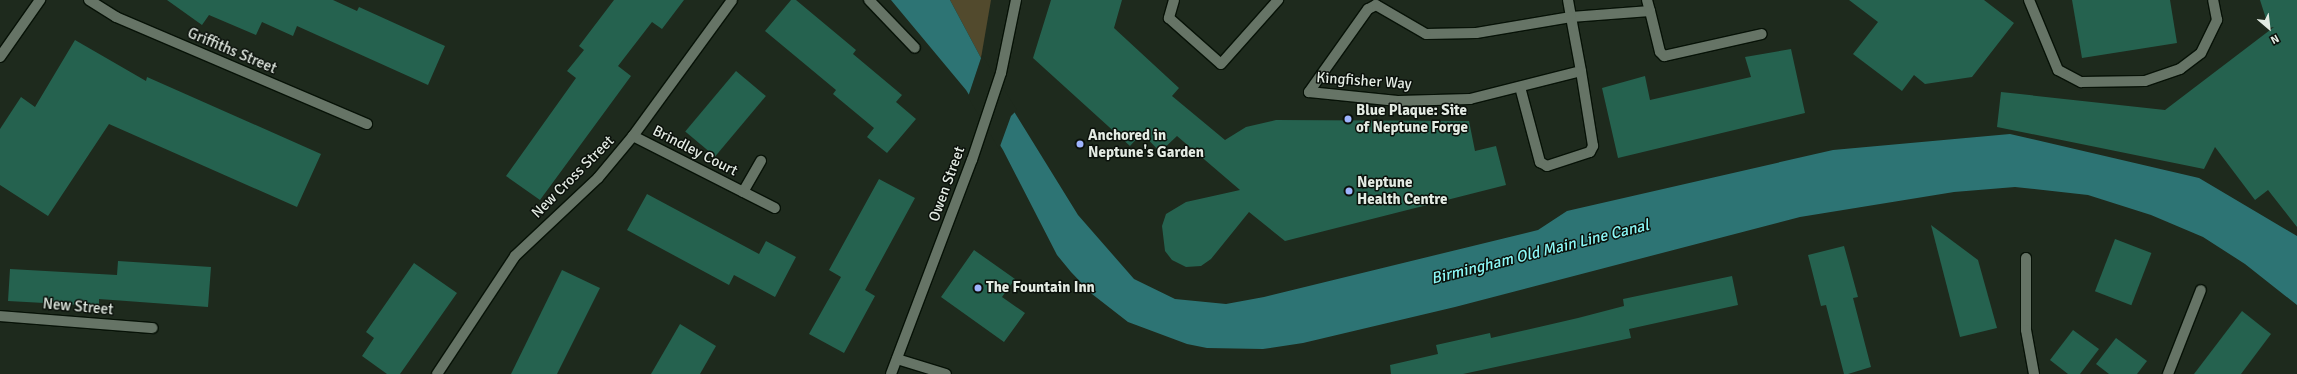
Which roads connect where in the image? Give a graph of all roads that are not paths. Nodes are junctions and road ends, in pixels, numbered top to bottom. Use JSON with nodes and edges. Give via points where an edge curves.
{"nodes":[{"id":1,"x":40,"y":0,"type":"edge"},
{"id":2,"x":89,"y":0,"type":"edge"},
{"id":3,"x":732,"y":0,"type":"edge"},
{"id":4,"x":869,"y":0,"type":"edge"},
{"id":5,"x":1016,"y":0,"type":"edge"},
{"id":6,"x":1174,"y":0,"type":"edge"},
{"id":7,"x":1278,"y":0,"type":"edge"},
{"id":8,"x":1568,"y":0,"type":"edge"},
{"id":9,"x":1647,"y":0,"type":"edge"},
{"id":10,"x":2029,"y":0,"type":"edge"},
{"id":11,"x":2213,"y":0,"type":"edge"},
{"id":12,"x":1650,"y":11,"type":"junction"},
{"id":13,"x":1571,"y":17,"type":"junction"},
{"id":14,"x":1762,"y":34,"type":"dead end"},
{"id":15,"x":915,"y":48,"type":"dead end"},
{"id":16,"x":1,"y":53,"type":"edge"},
{"id":17,"x":1581,"y":71,"type":"junction"},
{"id":18,"x":1520,"y":87,"type":"junction"},
{"id":19,"x":367,"y":124,"type":"dead end"},
{"id":20,"x":633,"y":136,"type":"junction"},
{"id":21,"x":760,"y":161,"type":"dead end"},
{"id":22,"x":743,"y":192,"type":"junction"},
{"id":23,"x":775,"y":208,"type":"dead end"},
{"id":24,"x":2026,"y":258,"type":"dead end"},
{"id":25,"x":2201,"y":290,"type":"dead end"},
{"id":26,"x":0,"y":316,"type":"edge"},
{"id":27,"x":153,"y":328,"type":"dead end"},
{"id":28,"x":897,"y":359,"type":"junction"},
{"id":29,"x":437,"y":374,"type":"edge"},
{"id":30,"x":891,"y":374,"type":"edge"},
{"id":31,"x":946,"y":374,"type":"edge"},
{"id":32,"x":2034,"y":374,"type":"edge"},
{"id":33,"x":2168,"y":374,"type":"edge"}],
"edges":[{"from":1,"to":16,"type":"street"},
{"from":2,"to":19,"type":"street","name":"Griffiths Street","via":[[116,18]]},
{"from":3,"to":20,"type":"street","name":"New Cross Street"},
{"from":4,"to":15,"type":"street"},
{"from":5,"to":28,"type":"street","name":"Owen Street","via":[[1001,73],[972,160]]},
{"from":6,"to":7,"type":"street","via":[[1169,18],[1221,64]]},
{"from":8,"to":13,"type":"street"},
{"from":9,"to":12,"type":"street"},
{"from":10,"to":11,"type":"street","via":[[2058,70],[2081,82],[2145,82],[2180,69],[2201,53],[2217,20]]},
{"from":12,"to":13,"type":"street","name":"Kingfisher Way"},
{"from":12,"to":14,"type":"street","via":[[1660,52],[1664,56]]},
{"from":13,"to":17,"type":"street"},
{"from":13,"to":18,"type":"street","name":"Kingfisher Way","via":[[1476,33],[1426,34],[1376,5],[1368,9],[1309,92],[1398,101],[1448,100],[1470,99]]},
{"from":17,"to":18,"type":"street","name":"Kingfisher Way"},
{"from":17,"to":18,"type":"street","via":[[1593,146],[1585,156],[1547,166],[1540,162]]},
{"from":20,"to":22,"type":"street","name":"Brindley Court"},
{"from":20,"to":29,"type":"street","name":"New Cross Street","via":[[598,178],[515,256]]},
{"from":21,"to":22,"type":"street","name":"Brindley Court"},
{"from":22,"to":23,"type":"street","name":"Brindley Court"},
{"from":24,"to":32,"type":"street","via":[[2026,330]]},
{"from":25,"to":33,"type":"street"},
{"from":26,"to":27,"type":"street","name":"New Street"},
{"from":28,"to":30,"type":"street","name":"Owen Street"},
{"from":28,"to":31,"type":"street"}]}
